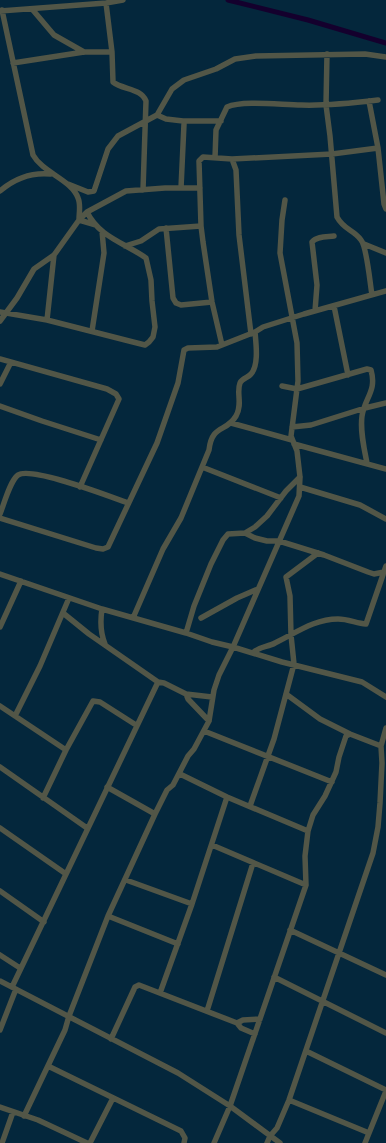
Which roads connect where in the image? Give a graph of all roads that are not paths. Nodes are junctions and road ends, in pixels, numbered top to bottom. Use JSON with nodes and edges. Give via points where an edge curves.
{"nodes":[{"id":1,"x":123,"y":0,"type":"edge"},
{"id":2,"x":106,"y":3,"type":"junction"},
{"id":3,"x":32,"y":9,"type":"junction"},
{"id":4,"x":1,"y":10,"type":"edge"},
{"id":5,"x":84,"y":52,"type":"junction"},
{"id":6,"x":112,"y":52,"type":"junction"},
{"id":7,"x":327,"y":54,"type":"junction"},
{"id":8,"x":386,"y":57,"type":"edge"},
{"id":9,"x":13,"y":62,"type":"junction"},
{"id":10,"x":378,"y":100,"type":"dead end"},
{"id":11,"x":369,"y":101,"type":"junction"},
{"id":12,"x":326,"y":105,"type":"junction"},
{"id":13,"x":157,"y":115,"type":"junction"},
{"id":14,"x":183,"y":121,"type":"junction"},
{"id":15,"x":221,"y":121,"type":"junction"},
{"id":16,"x":146,"y":122,"type":"junction"},
{"id":17,"x":378,"y":148,"type":"junction"},
{"id":18,"x":332,"y":154,"type":"junction"},
{"id":19,"x":215,"y":158,"type":"junction"},
{"id":20,"x":232,"y":159,"type":"junction"},
{"id":21,"x":52,"y":175,"type":"junction"},
{"id":22,"x":68,"y":184,"type":"junction"},
{"id":23,"x":181,"y":188,"type":"junction"},
{"id":24,"x":200,"y":188,"type":"junction"},
{"id":25,"x":143,"y":190,"type":"junction"},
{"id":26,"x":0,"y":191,"type":"edge"},
{"id":27,"x":285,"y":200,"type":"dead end"},
{"id":28,"x":386,"y":209,"type":"edge"},
{"id":29,"x":87,"y":212,"type":"junction"},
{"id":30,"x":79,"y":220,"type":"junction"},
{"id":31,"x":96,"y":225,"type":"junction"},
{"id":32,"x":201,"y":226,"type":"junction"},
{"id":33,"x":166,"y":228,"type":"junction"},
{"id":34,"x":102,"y":231,"type":"junction"},
{"id":35,"x":334,"y":236,"type":"dead end"},
{"id":36,"x":364,"y":244,"type":"junction"},
{"id":37,"x":126,"y":246,"type":"junction"},
{"id":38,"x":386,"y":253,"type":"edge"},
{"id":39,"x":54,"y":255,"type":"junction"},
{"id":40,"x":386,"y":291,"type":"edge"},
{"id":41,"x":372,"y":295,"type":"junction"},
{"id":42,"x":212,"y":302,"type":"junction"},
{"id":43,"x":334,"y":306,"type":"junction"},
{"id":44,"x":315,"y":311,"type":"junction"},
{"id":45,"x":2,"y":313,"type":"edge"},
{"id":46,"x":293,"y":318,"type":"junction"},
{"id":47,"x":47,"y":320,"type":"junction"},
{"id":48,"x":0,"y":321,"type":"edge"},
{"id":49,"x":92,"y":331,"type":"junction"},
{"id":50,"x":253,"y":333,"type":"junction"},
{"id":51,"x":222,"y":344,"type":"junction"},
{"id":52,"x":0,"y":359,"type":"edge"},
{"id":53,"x":11,"y":362,"type":"junction"},
{"id":54,"x":348,"y":375,"type":"junction"},
{"id":55,"x":0,"y":384,"type":"edge"},
{"id":56,"x":282,"y":386,"type":"dead end"},
{"id":57,"x":297,"y":389,"type":"junction"},
{"id":58,"x":386,"y":403,"type":"edge"},
{"id":59,"x":0,"y":406,"type":"edge"},
{"id":60,"x":365,"y":408,"type":"junction"},
{"id":61,"x":231,"y":423,"type":"junction"},
{"id":62,"x":292,"y":427,"type":"junction"},
{"id":63,"x":101,"y":440,"type":"junction"},
{"id":64,"x":293,"y":442,"type":"junction"},
{"id":65,"x":367,"y":463,"type":"junction"},
{"id":66,"x":202,"y":467,"type":"junction"},
{"id":67,"x":386,"y":469,"type":"edge"},
{"id":68,"x":300,"y":477,"type":"junction"},
{"id":69,"x":80,"y":487,"type":"junction"},
{"id":70,"x":300,"y":487,"type":"junction"},
{"id":71,"x":281,"y":498,"type":"junction"},
{"id":72,"x":128,"y":503,"type":"junction"},
{"id":73,"x":0,"y":514,"type":"edge"},
{"id":74,"x":0,"y":518,"type":"edge"},
{"id":75,"x":386,"y":519,"type":"edge"},
{"id":76,"x":245,"y":532,"type":"junction"},
{"id":77,"x":279,"y":541,"type":"junction"},
{"id":78,"x":318,"y":553,"type":"junction"},
{"id":79,"x":386,"y":566,"type":"edge"},
{"id":80,"x":368,"y":572,"type":"junction"},
{"id":81,"x":384,"y":572,"type":"junction"},
{"id":82,"x":0,"y":574,"type":"edge"},
{"id":83,"x":20,"y":581,"type":"junction"},
{"id":84,"x":379,"y":583,"type":"junction"},
{"id":85,"x":258,"y":589,"type":"junction"},
{"id":86,"x":69,"y":598,"type":"junction"},
{"id":87,"x":102,"y":609,"type":"junction"},
{"id":88,"x":63,"y":613,"type":"junction"},
{"id":89,"x":133,"y":618,"type":"junction"},
{"id":90,"x":201,"y":618,"type":"dead end"},
{"id":91,"x":0,"y":627,"type":"edge"},
{"id":92,"x":186,"y":633,"type":"junction"},
{"id":93,"x":291,"y":635,"type":"junction"},
{"id":94,"x":105,"y":644,"type":"junction"},
{"id":95,"x":233,"y":647,"type":"junction"},
{"id":96,"x":253,"y":653,"type":"junction"},
{"id":97,"x":294,"y":664,"type":"junction"},
{"id":98,"x":158,"y":682,"type":"junction"},
{"id":99,"x":186,"y":694,"type":"junction"},
{"id":100,"x":286,"y":694,"type":"junction"},
{"id":101,"x":212,"y":697,"type":"junction"},
{"id":102,"x":386,"y":697,"type":"edge"},
{"id":103,"x":0,"y":706,"type":"edge"},
{"id":104,"x":15,"y":716,"type":"junction"},
{"id":105,"x":209,"y":721,"type":"junction"},
{"id":106,"x":136,"y":725,"type":"junction"},
{"id":107,"x":386,"y":728,"type":"edge"},
{"id":108,"x":204,"y":731,"type":"junction"},
{"id":109,"x":350,"y":734,"type":"junction"},
{"id":110,"x":381,"y":746,"type":"junction"},
{"id":111,"x":66,"y":750,"type":"junction"},
{"id":112,"x":268,"y":757,"type":"junction"},
{"id":113,"x":0,"y":767,"type":"edge"},
{"id":114,"x":180,"y":774,"type":"junction"},
{"id":115,"x":332,"y":782,"type":"junction"},
{"id":116,"x":107,"y":787,"type":"junction"},
{"id":117,"x":227,"y":797,"type":"junction"},
{"id":118,"x":43,"y":798,"type":"junction"},
{"id":119,"x":250,"y":806,"type":"junction"},
{"id":120,"x":155,"y":814,"type":"junction"},
{"id":121,"x":0,"y":828,"type":"edge"},
{"id":122,"x":87,"y":828,"type":"junction"},
{"id":123,"x":308,"y":831,"type":"junction"},
{"id":124,"x":212,"y":845,"type":"junction"},
{"id":125,"x":252,"y":863,"type":"junction"},
{"id":126,"x":66,"y":874,"type":"junction"},
{"id":127,"x":126,"y":880,"type":"junction"},
{"id":128,"x":306,"y":885,"type":"junction"},
{"id":129,"x":0,"y":891,"type":"edge"},
{"id":130,"x":192,"y":904,"type":"junction"},
{"id":131,"x":108,"y":916,"type":"junction"},
{"id":132,"x":44,"y":922,"type":"junction"},
{"id":133,"x":290,"y":930,"type":"junction"},
{"id":134,"x":178,"y":944,"type":"junction"},
{"id":135,"x":340,"y":953,"type":"junction"},
{"id":136,"x":0,"y":955,"type":"edge"},
{"id":137,"x":20,"y":968,"type":"junction"},
{"id":138,"x":386,"y":975,"type":"edge"},
{"id":139,"x":274,"y":977,"type":"junction"},
{"id":140,"x":0,"y":980,"type":"edge"},
{"id":141,"x":14,"y":988,"type":"junction"},
{"id":142,"x":160,"y":993,"type":"junction"},
{"id":143,"x":323,"y":1002,"type":"junction"},
{"id":144,"x":207,"y":1011,"type":"junction"},
{"id":145,"x":69,"y":1016,"type":"junction"},
{"id":146,"x":260,"y":1019,"type":"junction"},
{"id":147,"x":237,"y":1023,"type":"junction"},
{"id":148,"x":0,"y":1030,"type":"edge"},
{"id":149,"x":386,"y":1033,"type":"edge"},
{"id":150,"x":255,"y":1034,"type":"junction"},
{"id":151,"x":111,"y":1039,"type":"junction"},
{"id":152,"x":306,"y":1051,"type":"junction"},
{"id":153,"x":48,"y":1066,"type":"junction"},
{"id":154,"x":386,"y":1090,"type":"edge"},
{"id":155,"x":113,"y":1098,"type":"junction"},
{"id":156,"x":289,"y":1100,"type":"junction"},
{"id":157,"x":230,"y":1106,"type":"junction"},
{"id":158,"x":0,"y":1107,"type":"edge"},
{"id":159,"x":12,"y":1112,"type":"junction"},
{"id":160,"x":24,"y":1116,"type":"junction"},
{"id":161,"x":369,"y":1133,"type":"junction"},
{"id":162,"x":270,"y":1136,"type":"junction"},
{"id":163,"x":2,"y":1143,"type":"edge"},
{"id":164,"x":89,"y":1143,"type":"edge"},
{"id":165,"x":184,"y":1143,"type":"edge"},
{"id":166,"x":214,"y":1143,"type":"edge"},
{"id":167,"x":267,"y":1143,"type":"edge"},
{"id":168,"x":280,"y":1143,"type":"edge"},
{"id":169,"x":365,"y":1143,"type":"edge"}],
"edges":[{"from":1,"to":2,"type":"street"},
{"from":2,"to":3,"type":"street"},
{"from":2,"to":6,"type":"street"},
{"from":3,"to":4,"type":"street"},
{"from":3,"to":5,"type":"street","via":[[54,35]]},
{"from":4,"to":9,"type":"street"},
{"from":5,"to":6,"type":"street"},
{"from":5,"to":9,"type":"street"},
{"from":6,"to":16,"type":"street","via":[[113,82],[144,96]]},
{"from":7,"to":8,"type":"street"},
{"from":7,"to":12,"type":"street"},
{"from":7,"to":13,"type":"street","via":[[256,56],[235,60],[178,84],[172,89]]},
{"from":9,"to":21,"type":"street","via":[[33,155]]},
{"from":10,"to":11,"type":"street"},
{"from":11,"to":12,"type":"street"},
{"from":11,"to":17,"type":"street"},
{"from":12,"to":15,"type":"street","via":[[231,105],[227,107]]},
{"from":12,"to":18,"type":"street"},
{"from":13,"to":14,"type":"street"},
{"from":13,"to":16,"type":"street"},
{"from":14,"to":15,"type":"street"},
{"from":14,"to":23,"type":"street"},
{"from":15,"to":19,"type":"street","via":[[216,130]]},
{"from":16,"to":22,"type":"street","via":[[118,136],[108,149],[94,191],[88,192]]},
{"from":16,"to":25,"type":"street"},
{"from":17,"to":18,"type":"street"},
{"from":17,"to":28,"type":"street"},
{"from":18,"to":20,"type":"street"},
{"from":18,"to":36,"type":"street","via":[[337,216],[343,226]]},
{"from":19,"to":20,"type":"street"},
{"from":19,"to":24,"type":"street","via":[[200,158]]},
{"from":20,"to":50,"type":"street","via":[[236,170],[239,235]]},
{"from":21,"to":22,"type":"street"},
{"from":21,"to":26,"type":"street","via":[[42,173],[20,177]]},
{"from":22,"to":30,"type":"street","via":[[79,198]]},
{"from":23,"to":24,"type":"street"},
{"from":23,"to":25,"type":"street"},
{"from":24,"to":32,"type":"street"},
{"from":25,"to":29,"type":"street","via":[[126,191]]},
{"from":27,"to":46,"type":"street","via":[[280,253]]},
{"from":29,"to":30,"type":"street"},
{"from":29,"to":31,"type":"street"},
{"from":30,"to":31,"type":"street"},
{"from":30,"to":39,"type":"street"},
{"from":31,"to":34,"type":"street"},
{"from":32,"to":33,"type":"street"},
{"from":32,"to":42,"type":"street"},
{"from":33,"to":37,"type":"street"},
{"from":33,"to":42,"type":"street","via":[[173,298],[176,303],[181,305]]},
{"from":34,"to":37,"type":"street"},
{"from":34,"to":49,"type":"street","via":[[104,253]]},
{"from":35,"to":44,"type":"street","via":[[318,238],[312,242],[317,285]]},
{"from":36,"to":38,"type":"street"},
{"from":36,"to":41,"type":"street"},
{"from":37,"to":49,"type":"street","via":[[146,258],[151,280],[155,326],[153,337],[145,345]]},
{"from":39,"to":45,"type":"street","via":[[34,269],[17,298]]},
{"from":39,"to":47,"type":"street"},
{"from":40,"to":41,"type":"street"},
{"from":41,"to":43,"type":"street"},
{"from":42,"to":51,"type":"street"},
{"from":43,"to":44,"type":"street"},
{"from":43,"to":54,"type":"street"},
{"from":44,"to":46,"type":"street"},
{"from":45,"to":47,"type":"street"},
{"from":45,"to":48,"type":"street"},
{"from":46,"to":50,"type":"street","via":[[263,327]]},
{"from":46,"to":57,"type":"street","via":[[297,343]]},
{"from":47,"to":49,"type":"street"},
{"from":50,"to":51,"type":"street"},
{"from":50,"to":61,"type":"street","via":[[257,352],[254,370],[239,384],[240,404]]},
{"from":51,"to":72,"type":"street","via":[[184,350],[178,383],[157,443]]},
{"from":52,"to":53,"type":"street"},
{"from":53,"to":55,"type":"street"},
{"from":53,"to":63,"type":"street","via":[[107,389],[116,394],[119,399]]},
{"from":54,"to":57,"type":"street"},
{"from":54,"to":60,"type":"street","via":[[366,369],[371,370],[373,385]]},
{"from":56,"to":57,"type":"street"},
{"from":57,"to":62,"type":"street"},
{"from":58,"to":60,"type":"street"},
{"from":59,"to":63,"type":"street"},
{"from":60,"to":62,"type":"street","via":[[311,425]]},
{"from":60,"to":65,"type":"street","via":[[362,425]]},
{"from":61,"to":64,"type":"street"},
{"from":61,"to":66,"type":"street","via":[[222,427],[211,438]]},
{"from":62,"to":64,"type":"street"},
{"from":63,"to":69,"type":"street"},
{"from":64,"to":65,"type":"street"},
{"from":64,"to":68,"type":"street","via":[[297,451]]},
{"from":65,"to":67,"type":"street"},
{"from":66,"to":71,"type":"street"},
{"from":66,"to":89,"type":"street","via":[[181,518],[163,549]]},
{"from":68,"to":70,"type":"street"},
{"from":68,"to":71,"type":"street"},
{"from":69,"to":72,"type":"street"},
{"from":69,"to":73,"type":"street","via":[[46,476],[21,474],[12,484]]},
{"from":70,"to":75,"type":"street","via":[[360,505]]},
{"from":70,"to":77,"type":"street","via":[[299,496]]},
{"from":71,"to":76,"type":"street","via":[[267,516]]},
{"from":72,"to":74,"type":"street","via":[[108,547],[103,549]]},
{"from":76,"to":77,"type":"street","via":[[255,538]]},
{"from":76,"to":92,"type":"street","via":[[228,534],[223,540],[194,606]]},
{"from":77,"to":78,"type":"street"},
{"from":77,"to":85,"type":"street"},
{"from":78,"to":80,"type":"street"},
{"from":78,"to":93,"type":"street","via":[[286,577],[290,596]]},
{"from":79,"to":81,"type":"street"},
{"from":80,"to":81,"type":"street"},
{"from":80,"to":84,"type":"street"},
{"from":81,"to":84,"type":"street"},
{"from":82,"to":83,"type":"street"},
{"from":83,"to":86,"type":"street"},
{"from":83,"to":91,"type":"street"},
{"from":84,"to":93,"type":"street","via":[[366,624],[330,620],[317,622]]},
{"from":85,"to":90,"type":"street"},
{"from":85,"to":95,"type":"street"},
{"from":86,"to":87,"type":"street"},
{"from":86,"to":88,"type":"street"},
{"from":87,"to":89,"type":"street"},
{"from":87,"to":94,"type":"street","via":[[100,623]]},
{"from":88,"to":94,"type":"street"},
{"from":88,"to":104,"type":"street"},
{"from":89,"to":92,"type":"street"},
{"from":92,"to":95,"type":"street"},
{"from":93,"to":96,"type":"street"},
{"from":93,"to":97,"type":"street"},
{"from":94,"to":98,"type":"street"},
{"from":95,"to":96,"type":"street"},
{"from":95,"to":101,"type":"street","via":[[219,675]]},
{"from":96,"to":97,"type":"street"},
{"from":97,"to":100,"type":"street"},
{"from":97,"to":102,"type":"street","via":[[362,682]]},
{"from":98,"to":99,"type":"street"},
{"from":98,"to":106,"type":"street"},
{"from":99,"to":101,"type":"street"},
{"from":99,"to":105,"type":"street"},
{"from":100,"to":109,"type":"street","via":[[320,720]]},
{"from":100,"to":112,"type":"street"},
{"from":101,"to":105,"type":"street"},
{"from":103,"to":104,"type":"street"},
{"from":104,"to":111,"type":"street"},
{"from":105,"to":108,"type":"street"},
{"from":106,"to":111,"type":"street","via":[[100,702],[93,701]]},
{"from":106,"to":116,"type":"street"},
{"from":107,"to":110,"type":"street"},
{"from":108,"to":112,"type":"street"},
{"from":108,"to":114,"type":"street"},
{"from":109,"to":110,"type":"street"},
{"from":109,"to":115,"type":"street","via":[[346,736]]},
{"from":110,"to":135,"type":"street","via":[[380,803],[373,853]]},
{"from":111,"to":118,"type":"street"},
{"from":112,"to":115,"type":"street"},
{"from":112,"to":119,"type":"street"},
{"from":113,"to":118,"type":"street"},
{"from":114,"to":117,"type":"street"},
{"from":114,"to":120,"type":"street","via":[[174,785],[167,790]]},
{"from":115,"to":123,"type":"street"},
{"from":116,"to":120,"type":"street"},
{"from":116,"to":122,"type":"street"},
{"from":117,"to":119,"type":"street"},
{"from":117,"to":124,"type":"street"},
{"from":118,"to":122,"type":"street"},
{"from":119,"to":123,"type":"street"},
{"from":120,"to":127,"type":"street"},
{"from":121,"to":126,"type":"street"},
{"from":122,"to":126,"type":"street"},
{"from":123,"to":128,"type":"street","via":[[305,856]]},
{"from":124,"to":125,"type":"street"},
{"from":124,"to":130,"type":"street"},
{"from":125,"to":128,"type":"street"},
{"from":125,"to":144,"type":"street"},
{"from":126,"to":132,"type":"street"},
{"from":127,"to":130,"type":"street"},
{"from":127,"to":131,"type":"street"},
{"from":128,"to":133,"type":"street"},
{"from":129,"to":132,"type":"street"},
{"from":130,"to":134,"type":"street"},
{"from":131,"to":134,"type":"street"},
{"from":131,"to":145,"type":"street"},
{"from":132,"to":137,"type":"street"},
{"from":133,"to":135,"type":"street"},
{"from":133,"to":139,"type":"street"},
{"from":134,"to":142,"type":"street"},
{"from":135,"to":138,"type":"street"},
{"from":135,"to":143,"type":"street"},
{"from":136,"to":137,"type":"street"},
{"from":137,"to":141,"type":"street"},
{"from":139,"to":143,"type":"street"},
{"from":139,"to":146,"type":"street"},
{"from":140,"to":141,"type":"street"},
{"from":141,"to":145,"type":"street"},
{"from":141,"to":148,"type":"street"},
{"from":142,"to":144,"type":"street"},
{"from":142,"to":151,"type":"street","via":[[139,985],[135,987]]},
{"from":143,"to":149,"type":"street"},
{"from":143,"to":152,"type":"street"},
{"from":144,"to":147,"type":"street"},
{"from":145,"to":151,"type":"street"},
{"from":145,"to":153,"type":"street"},
{"from":146,"to":147,"type":"street"},
{"from":146,"to":150,"type":"street"},
{"from":147,"to":150,"type":"street","via":[[241,1028]]},
{"from":150,"to":157,"type":"street"},
{"from":151,"to":157,"type":"street","via":[[178,1073]]},
{"from":152,"to":154,"type":"street"},
{"from":152,"to":156,"type":"street"},
{"from":153,"to":155,"type":"street"},
{"from":153,"to":160,"type":"street"},
{"from":154,"to":161,"type":"street"},
{"from":155,"to":164,"type":"street"},
{"from":155,"to":165,"type":"street","via":[[181,1131],[185,1138]]},
{"from":156,"to":161,"type":"street"},
{"from":156,"to":162,"type":"street","via":[[277,1128]]},
{"from":157,"to":162,"type":"street"},
{"from":157,"to":166,"type":"street"},
{"from":158,"to":159,"type":"street"},
{"from":159,"to":160,"type":"street"},
{"from":159,"to":163,"type":"street"},
{"from":160,"to":164,"type":"street"},
{"from":161,"to":169,"type":"street"},
{"from":162,"to":167,"type":"street"},
{"from":162,"to":168,"type":"street"}]}
